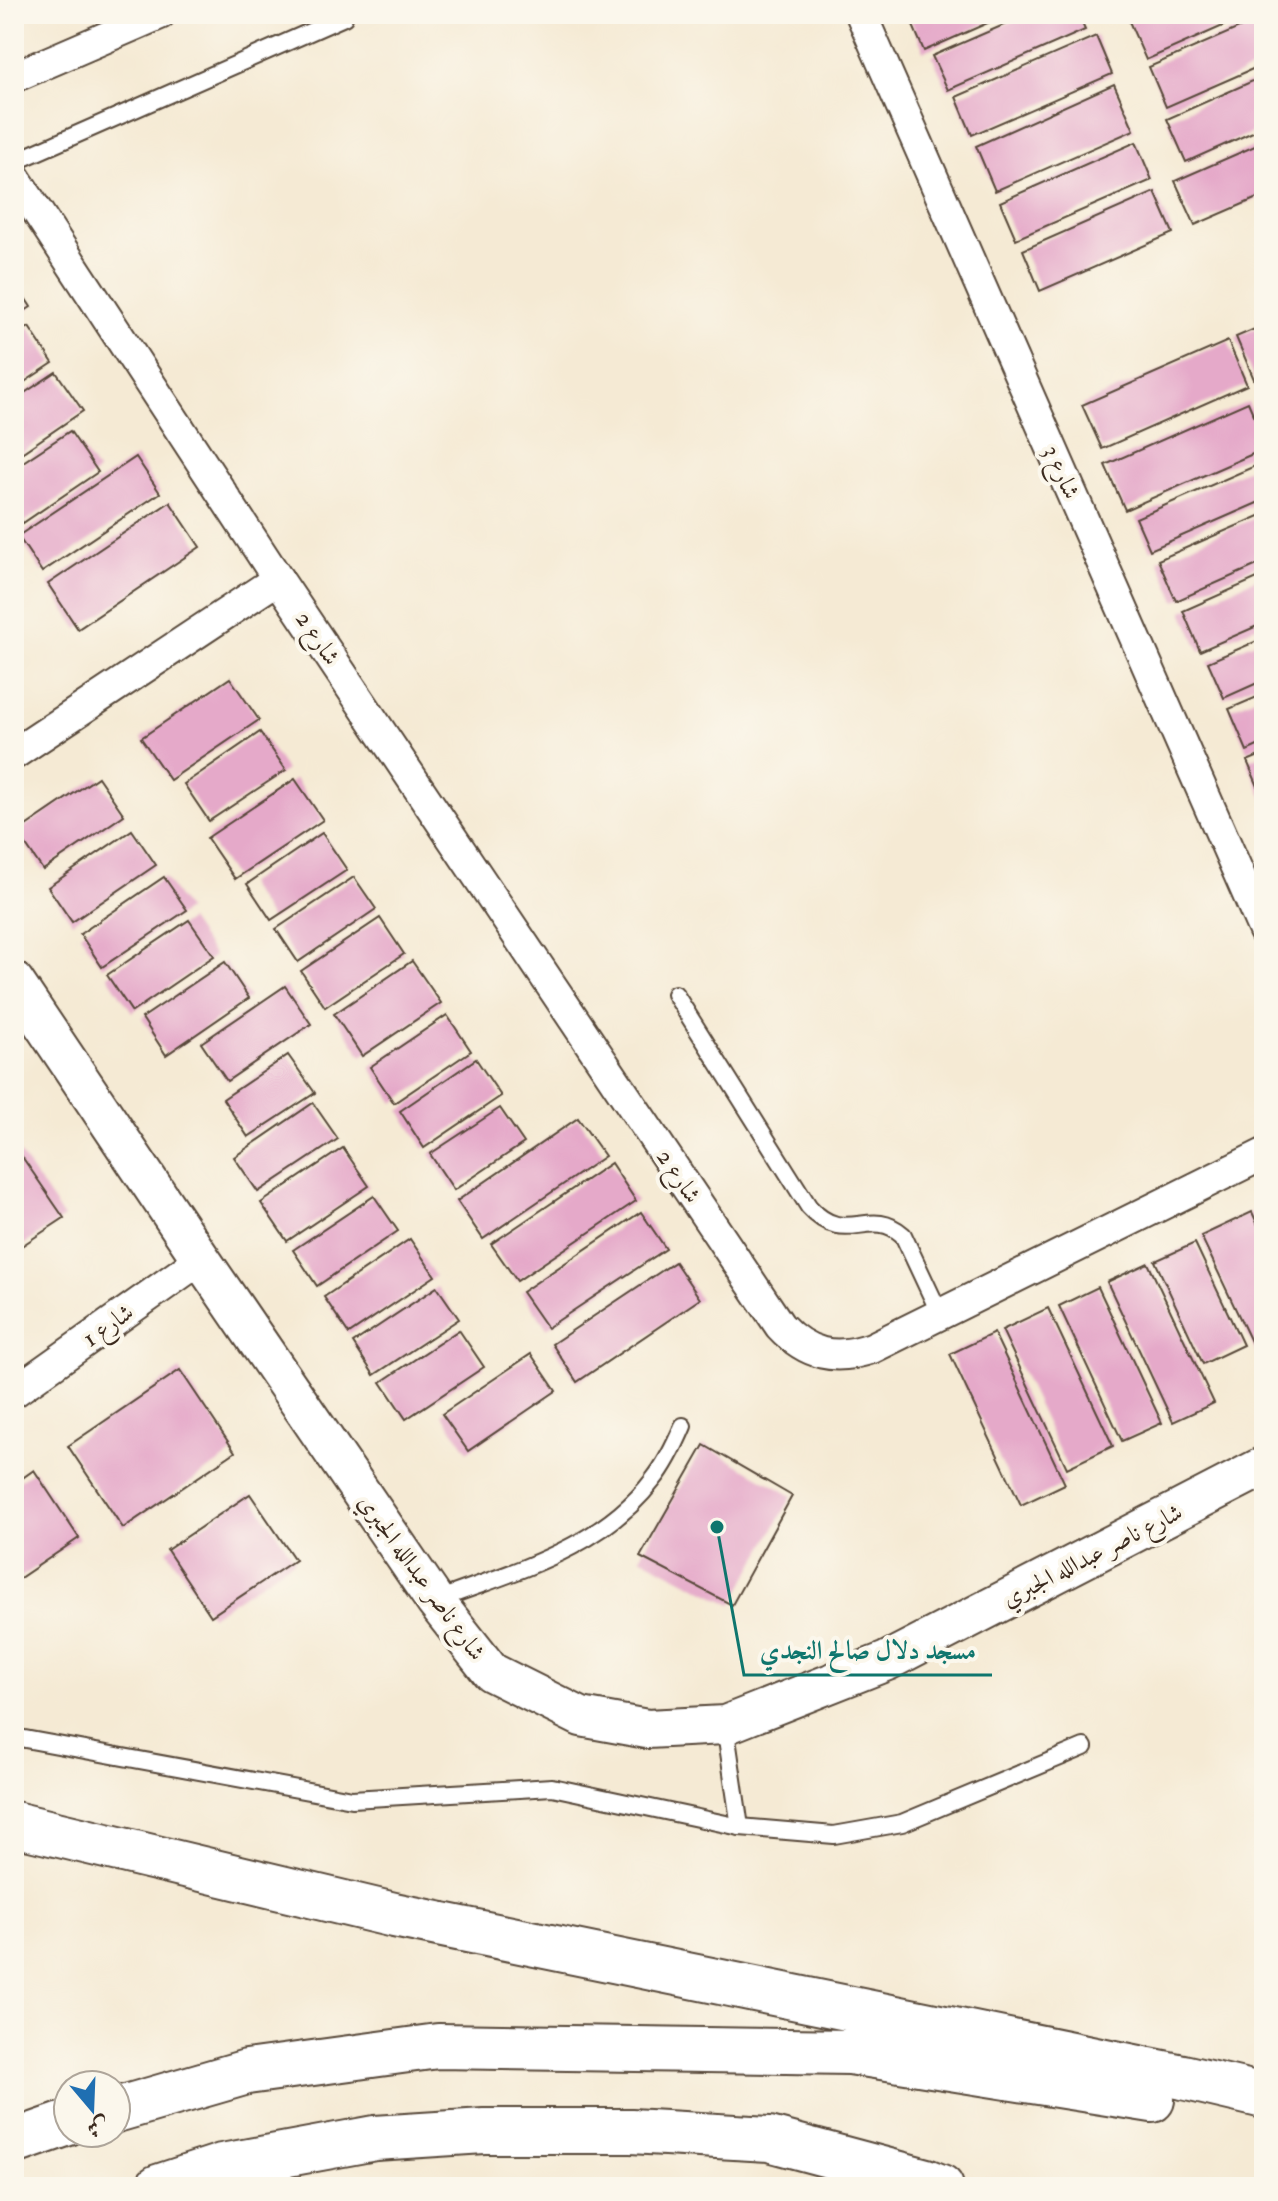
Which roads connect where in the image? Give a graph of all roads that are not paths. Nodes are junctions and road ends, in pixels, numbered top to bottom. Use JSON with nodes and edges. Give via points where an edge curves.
{"nodes":[{"id":1,"x":160,"y":14,"type":"edge"},
{"id":2,"x":344,"y":14,"type":"edge"},
{"id":3,"x":861,"y":14,"type":"edge"},
{"id":4,"x":14,"y":77,"type":"edge"},
{"id":5,"x":14,"y":162,"type":"edge"},
{"id":6,"x":14,"y":176,"type":"edge"},
{"id":7,"x":278,"y":579,"type":"junction"},
{"id":8,"x":14,"y":754,"type":"edge"},
{"id":9,"x":1264,"y":931,"type":"edge"},
{"id":10,"x":14,"y":981,"type":"edge"},
{"id":11,"x":675,"y":994,"type":"dead end"},
{"id":12,"x":1264,"y":1154,"type":"edge"},
{"id":13,"x":201,"y":1259,"type":"junction"},
{"id":14,"x":940,"y":1314,"type":"junction"},
{"id":15,"x":14,"y":1392,"type":"edge"},
{"id":16,"x":683,"y":1426,"type":"dead end"},
{"id":17,"x":1264,"y":1466,"type":"edge"},
{"id":18,"x":435,"y":1601,"type":"junction"},
{"id":19,"x":725,"y":1725,"type":"junction"},
{"id":20,"x":14,"y":1737,"type":"edge"},
{"id":21,"x":1084,"y":1747,"type":"dead end"},
{"id":22,"x":14,"y":1824,"type":"edge"},
{"id":23,"x":740,"y":1827,"type":"junction"},
{"id":24,"x":1264,"y":2096,"type":"edge"},
{"id":25,"x":132,"y":2105,"type":"edge"},
{"id":26,"x":1264,"y":2124,"type":"edge"},
{"id":27,"x":52,"y":2129,"type":"edge"},
{"id":28,"x":14,"y":2142,"type":"edge"},
{"id":29,"x":158,"y":2187,"type":"edge"},
{"id":30,"x":941,"y":2187,"type":"edge"}],
"edges":[{"from":1,"to":4,"type":"street"},
{"from":2,"to":5,"type":"lane"},
{"from":3,"to":9,"type":"street","name":"شارع 3"},
{"from":6,"to":7,"type":"street","name":"شارع 2"},
{"from":7,"to":8,"type":"street"},
{"from":7,"to":14,"type":"street","name":"شارع 2","via":[[780,1326],[806,1347],[839,1355],[872,1348]]},
{"from":10,"to":13,"type":"street","name":"شارع ناصر عبدالله الجبري"},
{"from":11,"to":14,"type":"lane","via":[[809,1207],[842,1227],[881,1222],[894,1226]]},
{"from":12,"to":14,"type":"street","name":"شارع 2"},
{"from":13,"to":15,"type":"street","name":"شارع 1"},
{"from":13,"to":18,"type":"street","name":"شارع ناصر عبدالله الجبري"},
{"from":16,"to":18,"type":"lane","via":[[645,1490],[613,1522],[562,1553]]},
{"from":17,"to":19,"type":"street","name":"شارع ناصر عبدالله الجبري","via":[[887,1661]]},
{"from":18,"to":19,"type":"street","name":"شارع ناصر عبدالله الجبري","via":[[491,1672],[581,1717],[647,1729]]},
{"from":19,"to":23,"type":"lane"},
{"from":20,"to":23,"type":"lane","via":[[352,1799],[552,1787]]},
{"from":21,"to":23,"type":"lane","via":[[902,1823],[834,1835]]},
{"from":22,"to":24,"type":"highway","via":[[394,1915]]},
{"from":25,"to":26,"type":"highway","via":[[247,2072],[438,2046],[850,2052],[1129,2095]]},
{"from":27,"to":28,"type":"highway"},
{"from":29,"to":30,"type":"highway","via":[[222,2166],[375,2138],[484,2131],[631,2131],[769,2139]]}]}
